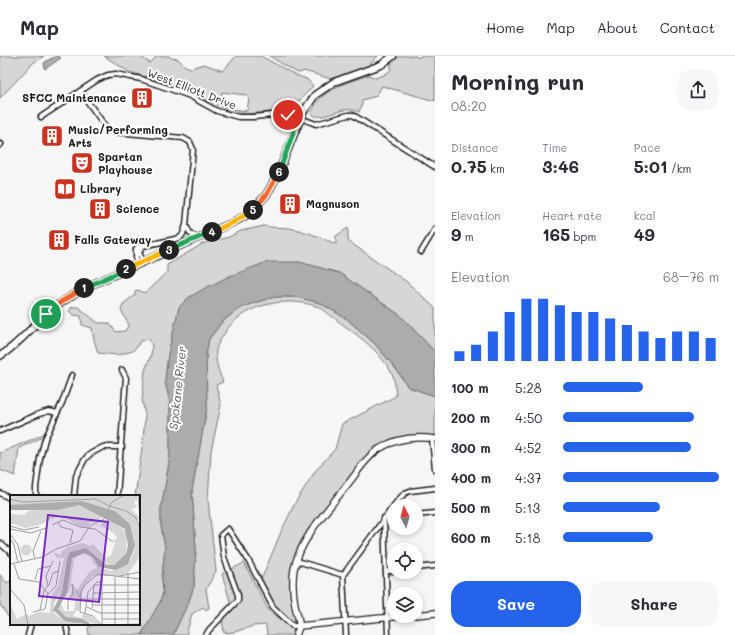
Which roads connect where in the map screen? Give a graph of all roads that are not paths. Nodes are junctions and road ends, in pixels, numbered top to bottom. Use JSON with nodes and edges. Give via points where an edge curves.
{"nodes":[{"id":1,"x":392,"y":57,"type":"edge"},
{"id":2,"x":80,"y":91,"type":"junction"},
{"id":3,"x":41,"y":117,"type":"dead end"},
{"id":4,"x":300,"y":118,"type":"junction"},
{"id":5,"x":435,"y":167,"type":"edge"},
{"id":6,"x":186,"y":225,"type":"junction"},
{"id":7,"x":435,"y":229,"type":"edge"},
{"id":8,"x":197,"y":238,"type":"junction"},
{"id":9,"x":420,"y":252,"type":"dead end"},
{"id":10,"x":141,"y":263,"type":"junction"},
{"id":11,"x":0,"y":356,"type":"edge"},
{"id":12,"x":122,"y":370,"type":"dead end"},
{"id":13,"x":72,"y":376,"type":"dead end"},
{"id":14,"x":57,"y":413,"type":"junction"},
{"id":15,"x":0,"y":431,"type":"edge"},
{"id":16,"x":434,"y":439,"type":"edge"},
{"id":17,"x":122,"y":447,"type":"junction"},
{"id":18,"x":435,"y":469,"type":"edge"},
{"id":19,"x":435,"y":488,"type":"edge"},
{"id":20,"x":0,"y":493,"type":"edge"},
{"id":21,"x":36,"y":495,"type":"edge"},
{"id":22,"x":74,"y":495,"type":"edge"},
{"id":23,"x":117,"y":495,"type":"edge"},
{"id":24,"x":10,"y":498,"type":"edge"},
{"id":25,"x":435,"y":513,"type":"edge"},
{"id":26,"x":423,"y":514,"type":"edge"},
{"id":27,"x":384,"y":518,"type":"junction"},
{"id":28,"x":387,"y":518,"type":"edge"},
{"id":29,"x":0,"y":543,"type":"edge"},
{"id":30,"x":10,"y":552,"type":"edge"},
{"id":31,"x":297,"y":561,"type":"junction"},
{"id":32,"x":435,"y":566,"type":"edge"},
{"id":33,"x":423,"y":567,"type":"edge"},
{"id":34,"x":386,"y":571,"type":"joint"},
{"id":35,"x":343,"y":575,"type":"junction"},
{"id":36,"x":387,"y":594,"type":"edge"},
{"id":37,"x":435,"y":613,"type":"edge"},
{"id":38,"x":423,"y":614,"type":"edge"},
{"id":39,"x":387,"y":618,"type":"edge"},
{"id":40,"x":345,"y":622,"type":"junction"},
{"id":41,"x":388,"y":623,"type":"edge"},
{"id":42,"x":31,"y":625,"type":"edge"},
{"id":43,"x":66,"y":625,"type":"edge"},
{"id":44,"x":299,"y":626,"type":"junction"},
{"id":45,"x":28,"y":635,"type":"edge"},
{"id":46,"x":68,"y":635,"type":"edge"},
{"id":47,"x":206,"y":635,"type":"edge"},
{"id":48,"x":296,"y":635,"type":"edge"},
{"id":49,"x":346,"y":635,"type":"edge"},
{"id":50,"x":388,"y":635,"type":"edge"}],
"edges":[{"from":1,"to":4,"type":"main road","via":[[381,65],[326,87],[312,98]]},
{"from":2,"to":3,"type":"street","name":"West Elliott Drive"},
{"from":2,"to":4,"type":"street","name":"West Elliott Drive","via":[[104,76],[121,74],[186,94],[217,111],[233,116],[254,118],[283,114]]},
{"from":2,"to":6,"type":"street","via":[[108,130],[183,138],[190,142],[193,149]]},
{"from":4,"to":5,"type":"street","name":"West Elliott Drive","via":[[316,124],[349,115],[354,116]]},
{"from":4,"to":8,"type":"main road","via":[[278,174],[259,204],[250,213],[234,222]]},
{"from":6,"to":8,"type":"street","via":[[190,233]]},
{"from":6,"to":10,"type":"street","via":[[180,238],[136,249],[136,257]]},
{"from":7,"to":9,"type":"street"},
{"from":8,"to":10,"type":"main road"},
{"from":10,"to":11,"type":"main road","via":[[84,288],[61,302],[13,348]]},
{"from":12,"to":17,"type":"street","via":[[126,378]]},
{"from":13,"to":14,"type":"street"},
{"from":14,"to":15,"type":"street","via":[[49,411],[39,414]]},
{"from":14,"to":21,"type":"street","via":[[45,439],[40,458]]},
{"from":16,"to":18,"type":"street"},
{"from":16,"to":31,"type":"street","via":[[402,439],[385,445],[372,455],[319,521]]},
{"from":17,"to":22,"type":"street","via":[[103,447],[84,459],[76,476]]},
{"from":17,"to":23,"type":"street"},
{"from":19,"to":27,"type":"street","via":[[405,493]]},
{"from":20,"to":24,"type":"street"},
{"from":25,"to":26,"type":"street"},
{"from":27,"to":28,"type":"street"},
{"from":27,"to":34,"type":"street"},
{"from":27,"to":35,"type":"street"},
{"from":29,"to":30,"type":"street"},
{"from":31,"to":35,"type":"street"},
{"from":31,"to":44,"type":"street","via":[[293,580]]},
{"from":32,"to":33,"type":"street"},
{"from":34,"to":36,"type":"street"},
{"from":35,"to":40,"type":"street"},
{"from":37,"to":38,"type":"street"},
{"from":39,"to":40,"type":"street"},
{"from":40,"to":44,"type":"street"},
{"from":40,"to":49,"type":"street"},
{"from":41,"to":50,"type":"street"},
{"from":42,"to":45,"type":"street"},
{"from":43,"to":46,"type":"street"},
{"from":44,"to":47,"type":"street","via":[[293,626],[273,607],[228,529],[221,535],[224,557],[238,600]]},
{"from":44,"to":48,"type":"street"}]}
